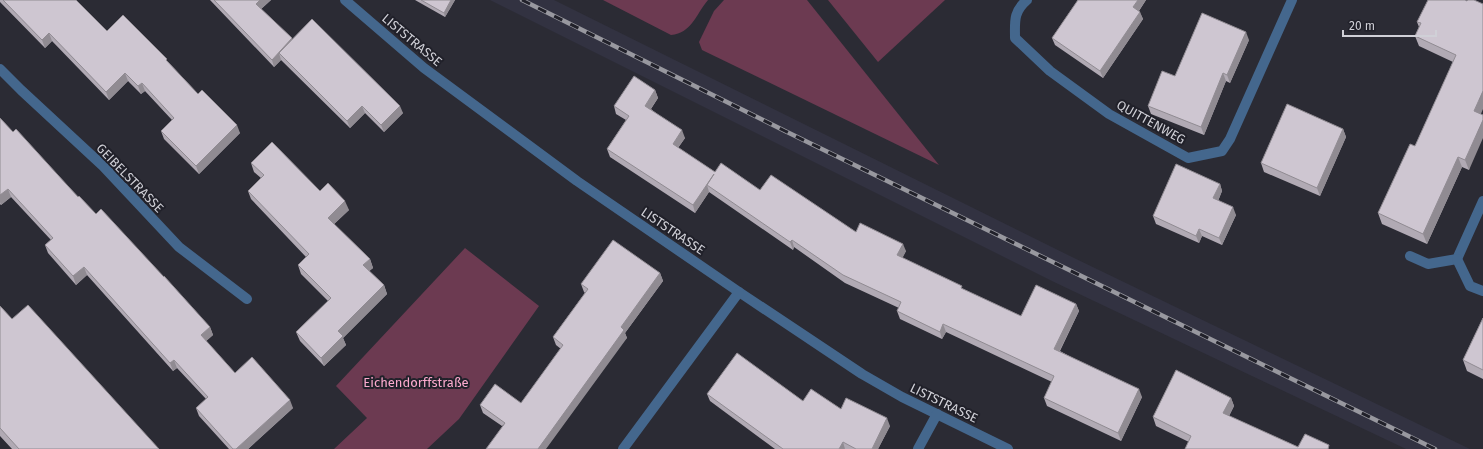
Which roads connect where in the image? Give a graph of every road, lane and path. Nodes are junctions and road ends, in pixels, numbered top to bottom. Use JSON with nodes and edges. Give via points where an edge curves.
{"nodes":[{"id":1,"x":345,"y":0,"type":"edge"},
{"id":2,"x":1027,"y":0,"type":"edge"},
{"id":3,"x":1292,"y":0,"type":"edge"},
{"id":4,"x":0,"y":69,"type":"edge"},
{"id":5,"x":1483,"y":201,"type":"edge"},
{"id":6,"x":1410,"y":256,"type":"dead end"},
{"id":7,"x":1457,"y":259,"type":"junction"},
{"id":8,"x":1483,"y":291,"type":"edge"},
{"id":9,"x":739,"y":292,"type":"junction"},
{"id":10,"x":247,"y":299,"type":"dead end"},
{"id":11,"x":937,"y":414,"type":"junction"},
{"id":12,"x":623,"y":449,"type":"edge"},
{"id":13,"x":918,"y":449,"type":"edge"},
{"id":14,"x":1008,"y":449,"type":"edge"}],
"edges":[{"from":1,"to":9,"type":"street","name":"LISTSTRASSE","via":[[456,92],[577,181]]},
{"from":2,"to":3,"type":"street","name":"QUITTENWEG","via":[[1015,17],[1016,38],[1021,43],[1050,71],[1109,114],[1188,158],[1222,151],[1230,139]]},
{"from":4,"to":10,"type":"street","name":"GEIBELSTRASSE","via":[[103,166],[179,248]]},
{"from":5,"to":7,"type":"street"},
{"from":6,"to":7,"type":"street","via":[[1428,264]]},
{"from":7,"to":8,"type":"street","via":[[1470,286]]},
{"from":9,"to":11,"type":"street","name":"LISTSTRASSE","via":[[862,374]]},
{"from":9,"to":12,"type":"street"},
{"from":11,"to":13,"type":"street"},
{"from":11,"to":14,"type":"street","name":"LISTSTRASSE"}]}
